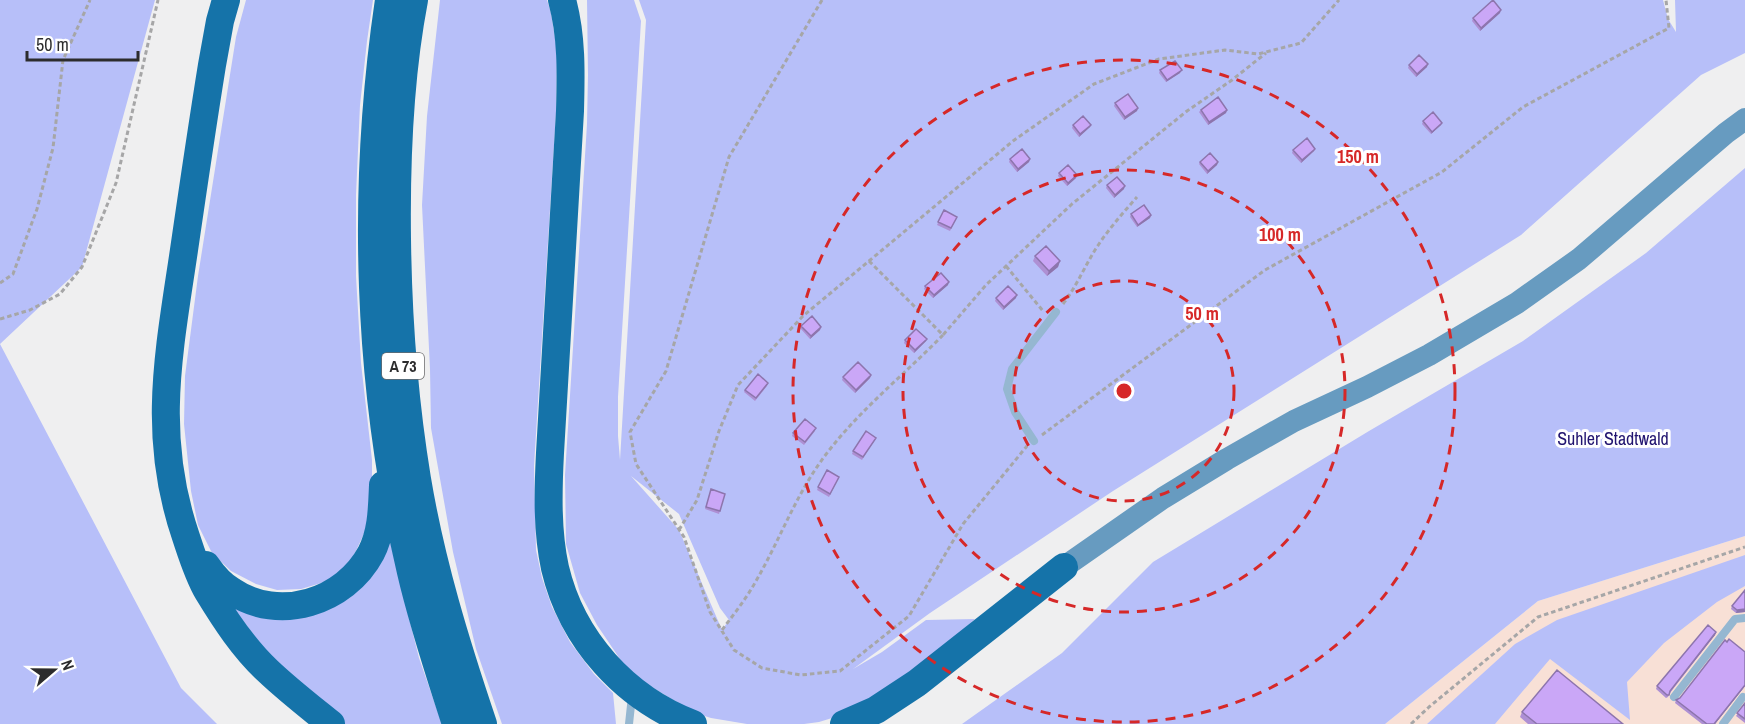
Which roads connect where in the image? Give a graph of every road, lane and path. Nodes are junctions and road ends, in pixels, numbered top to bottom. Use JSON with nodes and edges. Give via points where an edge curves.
{"nodes":[{"id":1,"x":90,"y":0,"type":"edge"},
{"id":2,"x":158,"y":0,"type":"edge"},
{"id":3,"x":226,"y":0,"type":"edge"},
{"id":4,"x":390,"y":0,"type":"edge"},
{"id":5,"x":414,"y":0,"type":"edge"},
{"id":6,"x":562,"y":0,"type":"edge"},
{"id":7,"x":579,"y":0,"type":"edge"},
{"id":8,"x":822,"y":0,"type":"edge"},
{"id":9,"x":1339,"y":0,"type":"edge"},
{"id":10,"x":1666,"y":0,"type":"edge"},
{"id":11,"x":1269,"y":51,"type":"junction"},
{"id":12,"x":570,"y":111,"type":"junction"},
{"id":13,"x":1745,"y":119,"type":"edge"},
{"id":14,"x":1137,"y":197,"type":"dead end"},
{"id":15,"x":869,"y":261,"type":"junction"},
{"id":16,"x":1006,"y":266,"type":"junction"},
{"id":17,"x":0,"y":283,"type":"edge"},
{"id":18,"x":1056,"y":312,"type":"joint"},
{"id":19,"x":0,"y":319,"type":"edge"},
{"id":20,"x":1050,"y":320,"type":"junction"},
{"id":21,"x":943,"y":335,"type":"junction"},
{"id":22,"x":385,"y":432,"type":"junction"},
{"id":23,"x":1034,"y":441,"type":"junction"},
{"id":24,"x":679,"y":530,"type":"junction"},
{"id":25,"x":184,"y":533,"type":"junction"},
{"id":26,"x":1745,"y":547,"type":"edge"},
{"id":27,"x":1064,"y":567,"type":"joint"},
{"id":28,"x":1745,"y":618,"type":"edge"},
{"id":29,"x":722,"y":630,"type":"junction"},
{"id":30,"x":632,"y":690,"type":"junction"},
{"id":31,"x":1744,"y":696,"type":"edge"},
{"id":32,"x":1674,"y":697,"type":"dead end"},
{"id":33,"x":331,"y":724,"type":"edge"},
{"id":34,"x":456,"y":724,"type":"edge"},
{"id":35,"x":483,"y":724,"type":"edge"},
{"id":36,"x":629,"y":724,"type":"edge"},
{"id":37,"x":693,"y":724,"type":"edge"},
{"id":38,"x":844,"y":724,"type":"edge"},
{"id":39,"x":1411,"y":724,"type":"edge"},
{"id":40,"x":1723,"y":724,"type":"edge"}],
"edges":[{"from":1,"to":17,"type":"path","via":[[63,60],[53,148],[37,210],[13,274]]},
{"from":2,"to":19,"type":"path","via":[[116,183],[82,267],[60,294],[30,310]]},
{"from":3,"to":25,"type":"highway","via":[[212,65],[166,381],[167,458]]},
{"from":4,"to":22,"type":"highway","number":"A 73","via":[[376,107],[372,195],[372,275]]},
{"from":5,"to":35,"type":"highway","number":"A 73","via":[[400,107],[396,195],[403,365],[417,480],[431,548],[457,648]]},
{"from":6,"to":12,"type":"highway","via":[[570,44]]},
{"from":7,"to":12,"type":"highway"},
{"from":8,"to":24,"type":"path","via":[[729,157],[666,371],[630,432],[636,464]]},
{"from":9,"to":11,"type":"path","via":[[1301,43]]},
{"from":10,"to":23,"type":"path","via":[[1669,28],[1523,106],[1442,172],[1265,270]]},
{"from":11,"to":15,"type":"path","via":[[1258,54],[1225,50],[1160,59],[1094,84],[1014,141]]},
{"from":11,"to":16,"type":"path","via":[[1072,204]]},
{"from":12,"to":30,"type":"highway","via":[[550,453],[550,538],[559,583],[570,612],[592,649]]},
{"from":13,"to":27,"type":"main road","via":[[1579,259],[1517,303],[1429,355],[1294,421],[1227,459]]},
{"from":14,"to":18,"type":"path","via":[[1101,241]]},
{"from":15,"to":21,"type":"path"},
{"from":15,"to":24,"type":"path","via":[[803,315],[738,385],[697,500]]},
{"from":16,"to":20,"type":"path"},
{"from":16,"to":21,"type":"path"},
{"from":18,"to":20,"type":"lane"},
{"from":20,"to":23,"type":"lane","via":[[1012,369],[1006,389]]},
{"from":21,"to":29,"type":"path","via":[[875,399],[829,450],[756,581]]},
{"from":22,"to":25,"type":"highway","via":[[378,537],[363,565],[334,593],[296,605],[268,604],[241,597],[210,572]]},
{"from":22,"to":34,"type":"highway","number":"A 73","via":[[411,572]]},
{"from":23,"to":29,"type":"path","via":[[963,524],[909,616],[840,671],[801,675],[762,668],[734,650]]},
{"from":24,"to":29,"type":"path"},
{"from":25,"to":33,"type":"highway","via":[[207,590],[237,636],[267,670]]},
{"from":26,"to":39,"type":"path","via":[[1538,617]]},
{"from":27,"to":38,"type":"highway","via":[[917,683],[876,710]]},
{"from":28,"to":32,"type":"lane","via":[[1735,619]]},
{"from":30,"to":36,"type":"lane"},
{"from":30,"to":37,"type":"highway"},
{"from":31,"to":40,"type":"lane"}]}
